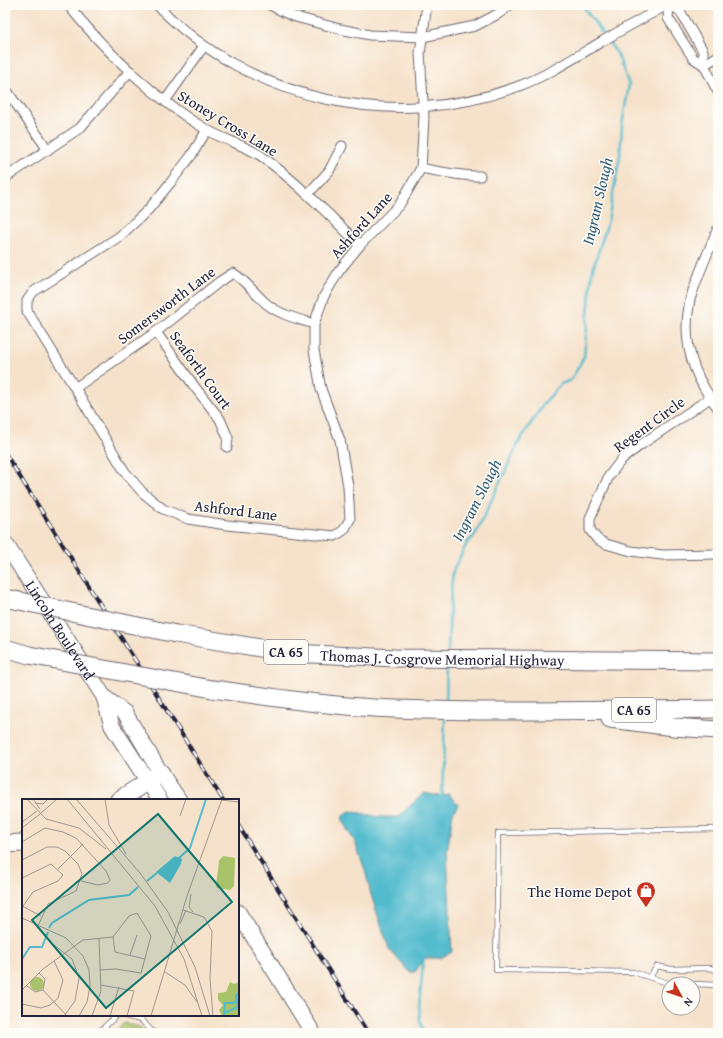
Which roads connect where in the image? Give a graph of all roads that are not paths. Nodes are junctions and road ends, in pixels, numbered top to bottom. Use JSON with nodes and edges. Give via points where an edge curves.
{"nodes":[{"id":1,"x":68,"y":5,"type":"edge"},
{"id":2,"x":157,"y":5,"type":"edge"},
{"id":3,"x":270,"y":5,"type":"edge"},
{"id":4,"x":427,"y":5,"type":"edge"},
{"id":5,"x":669,"y":5,"type":"edge"},
{"id":6,"x":509,"y":6,"type":"dead end"},
{"id":7,"x":422,"y":37,"type":"junction"},
{"id":8,"x":204,"y":46,"type":"junction"},
{"id":9,"x":718,"y":56,"type":"edge"},
{"id":10,"x":704,"y":64,"type":"junction"},
{"id":11,"x":130,"y":71,"type":"junction"},
{"id":12,"x":5,"y":88,"type":"edge"},
{"id":13,"x":718,"y":92,"type":"edge"},
{"id":14,"x":165,"y":101,"type":"junction"},
{"id":15,"x":423,"y":107,"type":"junction"},
{"id":16,"x":207,"y":130,"type":"junction"},
{"id":17,"x":342,"y":146,"type":"dead end"},
{"id":18,"x":48,"y":150,"type":"junction"},
{"id":19,"x":421,"y":168,"type":"junction"},
{"id":20,"x":480,"y":176,"type":"dead end"},
{"id":21,"x":5,"y":178,"type":"edge"},
{"id":22,"x":308,"y":194,"type":"junction"},
{"id":23,"x":718,"y":228,"type":"edge"},
{"id":24,"x":360,"y":245,"type":"junction"},
{"id":25,"x":314,"y":324,"type":"junction"},
{"id":26,"x":156,"y":332,"type":"junction"},
{"id":27,"x":75,"y":388,"type":"junction"},
{"id":28,"x":710,"y":398,"type":"junction"},
{"id":29,"x":718,"y":408,"type":"edge"},
{"id":30,"x":227,"y":447,"type":"dead end"},
{"id":31,"x":5,"y":543,"type":"edge"},
{"id":32,"x":718,"y":554,"type":"edge"},
{"id":33,"x":5,"y":598,"type":"edge"},
{"id":34,"x":5,"y":648,"type":"edge"},
{"id":35,"x":718,"y":651,"type":"edge"},
{"id":36,"x":636,"y":661,"type":"junction"},
{"id":37,"x":718,"y":661,"type":"edge"},
{"id":38,"x":718,"y":709,"type":"edge"},
{"id":39,"x":550,"y":711,"type":"junction"},
{"id":40,"x":718,"y":730,"type":"edge"},
{"id":41,"x":154,"y":777,"type":"junction"},
{"id":42,"x":121,"y":799,"type":"edge"},
{"id":43,"x":160,"y":799,"type":"edge"},
{"id":44,"x":178,"y":799,"type":"edge"},
{"id":45,"x":718,"y":829,"type":"edge"},
{"id":46,"x":22,"y":843,"type":"edge"},
{"id":47,"x":5,"y":844,"type":"edge"},
{"id":48,"x":239,"y":914,"type":"edge"},
{"id":49,"x":718,"y":971,"type":"edge"},
{"id":50,"x":650,"y":977,"type":"junction"},
{"id":51,"x":661,"y":981,"type":"edge"},
{"id":52,"x":701,"y":984,"type":"edge"},
{"id":53,"x":718,"y":985,"type":"edge"},
{"id":54,"x":116,"y":1016,"type":"edge"},
{"id":55,"x":126,"y":1016,"type":"edge"},
{"id":56,"x":98,"y":1033,"type":"edge"},
{"id":57,"x":154,"y":1033,"type":"edge"},
{"id":58,"x":312,"y":1033,"type":"edge"}],
"edges":[{"from":1,"to":11,"type":"street","name":"Stoney Cross Lane"},
{"from":2,"to":8,"type":"street"},
{"from":3,"to":7,"type":"street","via":[[292,16],[340,29],[370,35]]},
{"from":4,"to":7,"type":"street","name":"Ashford Lane"},
{"from":5,"to":10,"type":"street","via":[[680,11],[687,21],[703,51]]},
{"from":5,"to":10,"type":"street","via":[[668,18],[693,58]]},
{"from":5,"to":15,"type":"street","via":[[543,76],[472,100]]},
{"from":6,"to":7,"type":"street","via":[[475,26]]},
{"from":7,"to":15,"type":"street","name":"Ashford Lane","via":[[420,53]]},
{"from":8,"to":14,"type":"street"},
{"from":8,"to":15,"type":"street","via":[[253,75],[319,98],[367,106]]},
{"from":9,"to":10,"type":"street"},
{"from":10,"to":13,"type":"street"},
{"from":11,"to":14,"type":"street","name":"Stoney Cross Lane"},
{"from":11,"to":18,"type":"street","via":[[80,128]]},
{"from":12,"to":18,"type":"street"},
{"from":14,"to":16,"type":"street","name":"Stoney Cross Lane"},
{"from":15,"to":19,"type":"street","name":"Ashford Lane","via":[[424,140]]},
{"from":16,"to":22,"type":"street","name":"Stoney Cross Lane","via":[[263,157]]},
{"from":16,"to":27,"type":"street","name":"Ashford Lane","via":[[191,156],[148,210],[120,236],[33,292],[27,301],[27,310]]},
{"from":17,"to":22,"type":"street","via":[[329,171]]},
{"from":18,"to":21,"type":"street"},
{"from":19,"to":20,"type":"street","via":[[464,176]]},
{"from":19,"to":24,"type":"street","name":"Ashford Lane","via":[[400,204]]},
{"from":22,"to":24,"type":"street","name":"Stoney Cross Lane"},
{"from":23,"to":28,"type":"street","via":[[689,304],[686,333],[692,362]]},
{"from":24,"to":25,"type":"street","name":"Ashford Lane","via":[[339,271],[324,296]]},
{"from":25,"to":26,"type":"street","name":"Somersworth Lane","via":[[291,317],[269,306],[234,273]]},
{"from":25,"to":27,"type":"street","name":"Ashford Lane","via":[[314,350],[321,389],[340,440],[348,486],[350,519],[344,530],[335,536],[188,519],[163,509],[142,492],[125,472]]},
{"from":26,"to":27,"type":"street","name":"Somersworth Lane"},
{"from":26,"to":30,"type":"street","name":"Seaforth Court","via":[[220,418],[228,438]]},
{"from":28,"to":29,"type":"street"},
{"from":28,"to":32,"type":"street","name":"Regent Circle","via":[[622,459],[609,476],[590,518],[590,530],[597,539],[606,544],[631,552],[662,555]]},
{"from":31,"to":41,"type":"main road","name":"Lincoln Boulevard","via":[[104,697],[112,726]]},
{"from":33,"to":36,"type":"highway","name":"Thomas J. Cosgrove Memorial Highway","number":"CA 65","bridge":true,"via":[[176,634],[291,653],[396,658]]},
{"from":34,"to":39,"type":"highway","number":"CA 65","bridge":true,"via":[[30,655],[212,689],[299,701],[393,709]]},
{"from":35,"to":36,"type":"highway"},
{"from":36,"to":37,"type":"highway","name":"Thomas J. Cosgrove Memorial Highway","number":"CA 65"},
{"from":38,"to":39,"type":"highway","number":"CA 65"},
{"from":39,"to":40,"type":"highway"},
{"from":41,"to":42,"type":"highway"},
{"from":41,"to":43,"type":"main road","name":"Lincoln Boulevard"},
{"from":41,"to":44,"type":"main road","name":"Lincoln Boulevard"},
{"from":45,"to":50,"type":"lane","via":[[498,833],[496,970],[633,972]]},
{"from":46,"to":47,"type":"highway"},
{"from":48,"to":58,"type":"main road"},
{"from":49,"to":50,"type":"lane","via":[[711,968],[671,969],[657,966]]},
{"from":50,"to":51,"type":"lane"},
{"from":52,"to":53,"type":"lane"},
{"from":54,"to":56,"type":"lane"},
{"from":55,"to":57,"type":"lane","via":[[141,1020]]}]}
